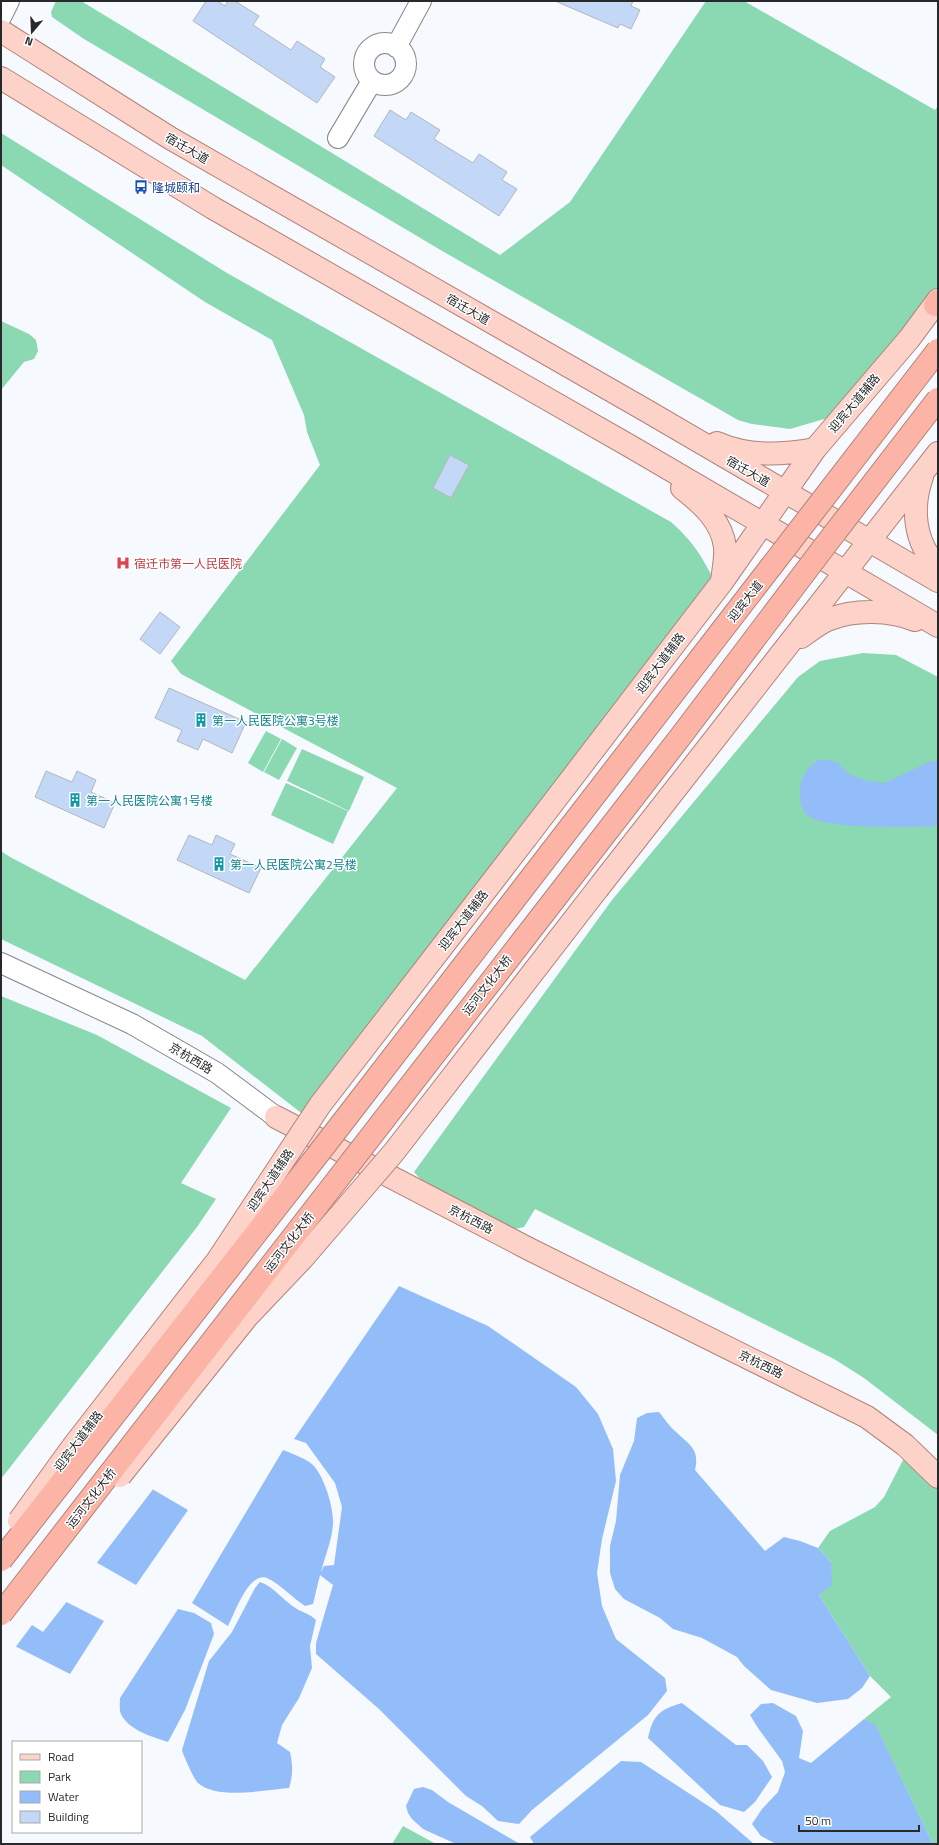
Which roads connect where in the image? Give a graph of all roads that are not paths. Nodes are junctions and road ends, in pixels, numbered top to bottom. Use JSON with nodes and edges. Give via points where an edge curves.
{"nodes":[{"id":1,"x":9,"y":1,"type":"edge"},
{"id":2,"x":421,"y":1,"type":"edge"},
{"id":3,"x":1,"y":17,"type":"edge"},
{"id":4,"x":1,"y":31,"type":"edge"},
{"id":5,"x":396,"y":47,"type":"junction"},
{"id":6,"x":1,"y":78,"type":"edge"},
{"id":7,"x":372,"y":81,"type":"junction"},
{"id":8,"x":338,"y":138,"type":"dead end"},
{"id":9,"x":937,"y":302,"type":"edge"},
{"id":10,"x":938,"y":350,"type":"edge"},
{"id":11,"x":938,"y":399,"type":"edge"},
{"id":12,"x":646,"y":411,"type":"junction"},
{"id":13,"x":628,"y":445,"type":"junction"},
{"id":14,"x":815,"y":449,"type":"junction"},
{"id":15,"x":938,"y":453,"type":"edge"},
{"id":16,"x":924,"y":470,"type":"junction"},
{"id":17,"x":785,"y":492,"type":"junction"},
{"id":18,"x":763,"y":524,"type":"junction"},
{"id":19,"x":869,"y":541,"type":"junction"},
{"id":20,"x":938,"y":567,"type":"edge"},
{"id":21,"x":845,"y":572,"type":"junction"},
{"id":22,"x":938,"y":581,"type":"edge"},
{"id":23,"x":722,"y":582,"type":"junction"},
{"id":24,"x":938,"y":626,"type":"edge"},
{"id":25,"x":938,"y":629,"type":"edge"},
{"id":26,"x":784,"y":650,"type":"junction"},
{"id":27,"x":1,"y":963,"type":"edge"},
{"id":28,"x":276,"y":1117,"type":"joint"},
{"id":29,"x":938,"y":1477,"type":"edge"},
{"id":30,"x":1,"y":1550,"type":"edge"},
{"id":31,"x":1,"y":1560,"type":"edge"},
{"id":32,"x":18,"y":1593,"type":"junction"},
{"id":33,"x":1,"y":1614,"type":"edge"}],
"edges":[{"from":1,"to":3,"type":"street"},
{"from":2,"to":5,"type":"street"},
{"from":4,"to":12,"type":"main road","name":"宿迁大道","via":[[170,138]]},
{"from":5,"to":7,"type":"street","via":[[387,43],[374,46],[368,51],[364,70]]},
{"from":5,"to":7,"type":"street","via":[[406,61],[403,75],[386,85]]},
{"from":6,"to":13,"type":"main road","via":[[213,208]]},
{"from":7,"to":8,"type":"street"},
{"from":9,"to":14,"type":"main road","name":"迎宾大道辅路","via":[[909,339]]},
{"from":10,"to":31,"type":"highway","name":"迎宾大道","bridge":true,"via":[[327,1143]]},
{"from":11,"to":32,"type":"highway","name":"运河文化大桥","bridge":true,"via":[[681,736]]},
{"from":12,"to":14,"type":"main road","via":[[730,449],[757,454]]},
{"from":12,"to":17,"type":"main road","name":"宿迁大道"},
{"from":13,"to":18,"type":"main road"},
{"from":13,"to":23,"type":"main road","via":[[702,503],[716,523],[725,547]]},
{"from":14,"to":17,"type":"main road","name":"迎宾大道辅路"},
{"from":15,"to":16,"type":"main road"},
{"from":16,"to":19,"type":"main road"},
{"from":16,"to":20,"type":"main road","via":[[917,492],[916,522],[920,541]]},
{"from":17,"to":18,"type":"main road","name":"迎宾大道辅路"},
{"from":17,"to":19,"type":"main road","name":"宿迁大道"},
{"from":18,"to":21,"type":"main road"},
{"from":18,"to":23,"type":"main road","name":"迎宾大道辅路"},
{"from":19,"to":21,"type":"main road"},
{"from":19,"to":22,"type":"main road","name":"宿迁大道"},
{"from":21,"to":24,"type":"main road"},
{"from":21,"to":26,"type":"main road"},
{"from":23,"to":30,"type":"main road","name":"迎宾大道辅路","bridge":true,"via":[[320,1105],[217,1261],[74,1445]]},
{"from":25,"to":26,"type":"main road","via":[[906,616],[855,613],[830,619]]},
{"from":26,"to":32,"type":"main road","bridge":true,"via":[[394,1152],[303,1258],[247,1317],[70,1538]]},
{"from":27,"to":28,"type":"street","name":"京杭西路","via":[[132,1024],[216,1073]]},
{"from":28,"to":29,"type":"main road","name":"京杭西路","via":[[529,1249],[867,1417],[905,1445]]},
{"from":32,"to":33,"type":"highway","name":"运河文化大桥","bridge":true}]}
